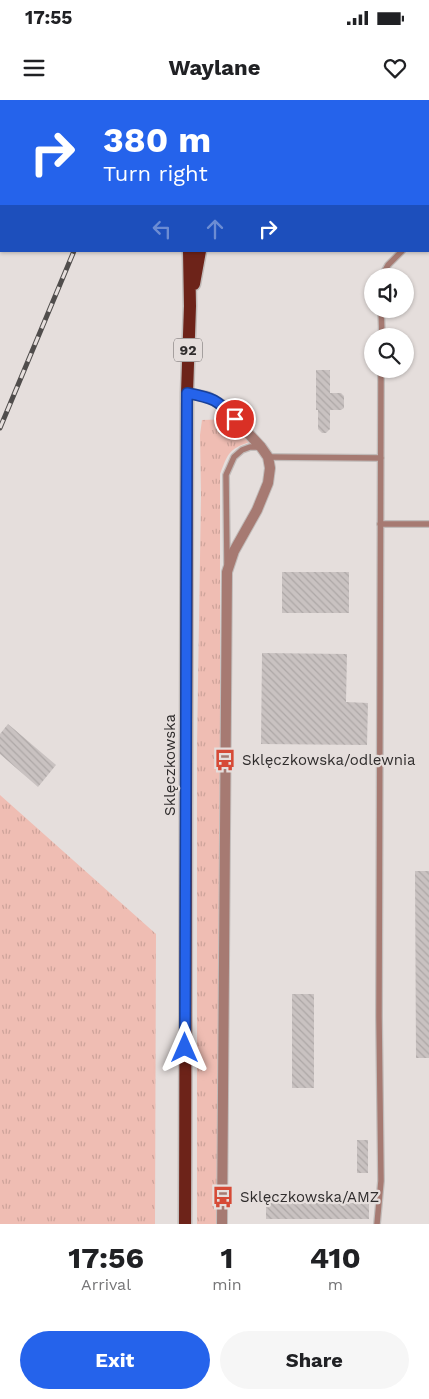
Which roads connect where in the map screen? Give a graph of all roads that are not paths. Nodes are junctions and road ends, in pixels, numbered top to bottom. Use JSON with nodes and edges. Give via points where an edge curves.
{"nodes":[{"id":1,"x":189,"y":252,"type":"edge"},
{"id":2,"x":200,"y":252,"type":"edge"},
{"id":3,"x":401,"y":252,"type":"edge"},
{"id":4,"x":387,"y":268,"type":"edge"},
{"id":5,"x":190,"y":306,"type":"junction"},
{"id":6,"x":382,"y":378,"type":"edge"},
{"id":7,"x":187,"y":393,"type":"junction"},
{"id":8,"x":261,"y":447,"type":"junction"},
{"id":9,"x":268,"y":457,"type":"junction"},
{"id":10,"x":381,"y":458,"type":"junction"},
{"id":11,"x":380,"y":524,"type":"junction"},
{"id":12,"x":429,"y":524,"type":"edge"},
{"id":13,"x":227,"y":572,"type":"junction"},
{"id":14,"x":185,"y":1224,"type":"edge"},
{"id":15,"x":222,"y":1224,"type":"edge"},
{"id":16,"x":377,"y":1224,"type":"edge"}],
"edges":[{"from":1,"to":5,"type":"main road","name":"Sklęczkowska","number":"92"},
{"from":2,"to":5,"type":"main road","name":"Sklęczkowska","number":"92"},
{"from":3,"to":4,"type":"lane"},
{"from":5,"to":7,"type":"main road","name":"Sklęczkowska","number":"92"},
{"from":6,"to":10,"type":"lane"},
{"from":7,"to":8,"type":"street","via":[[208,397],[222,405]]},
{"from":7,"to":14,"type":"main road","name":"Sklęczkowska","number":"92"},
{"from":8,"to":9,"type":"street"},
{"from":8,"to":13,"type":"lane","via":[[242,450],[234,457],[226,475]]},
{"from":9,"to":10,"type":"lane"},
{"from":9,"to":13,"type":"street","via":[[268,483]]},
{"from":10,"to":11,"type":"lane"},
{"from":11,"to":12,"type":"lane"},
{"from":11,"to":16,"type":"lane","via":[[381,1181]]},
{"from":13,"to":15,"type":"street"}]}
